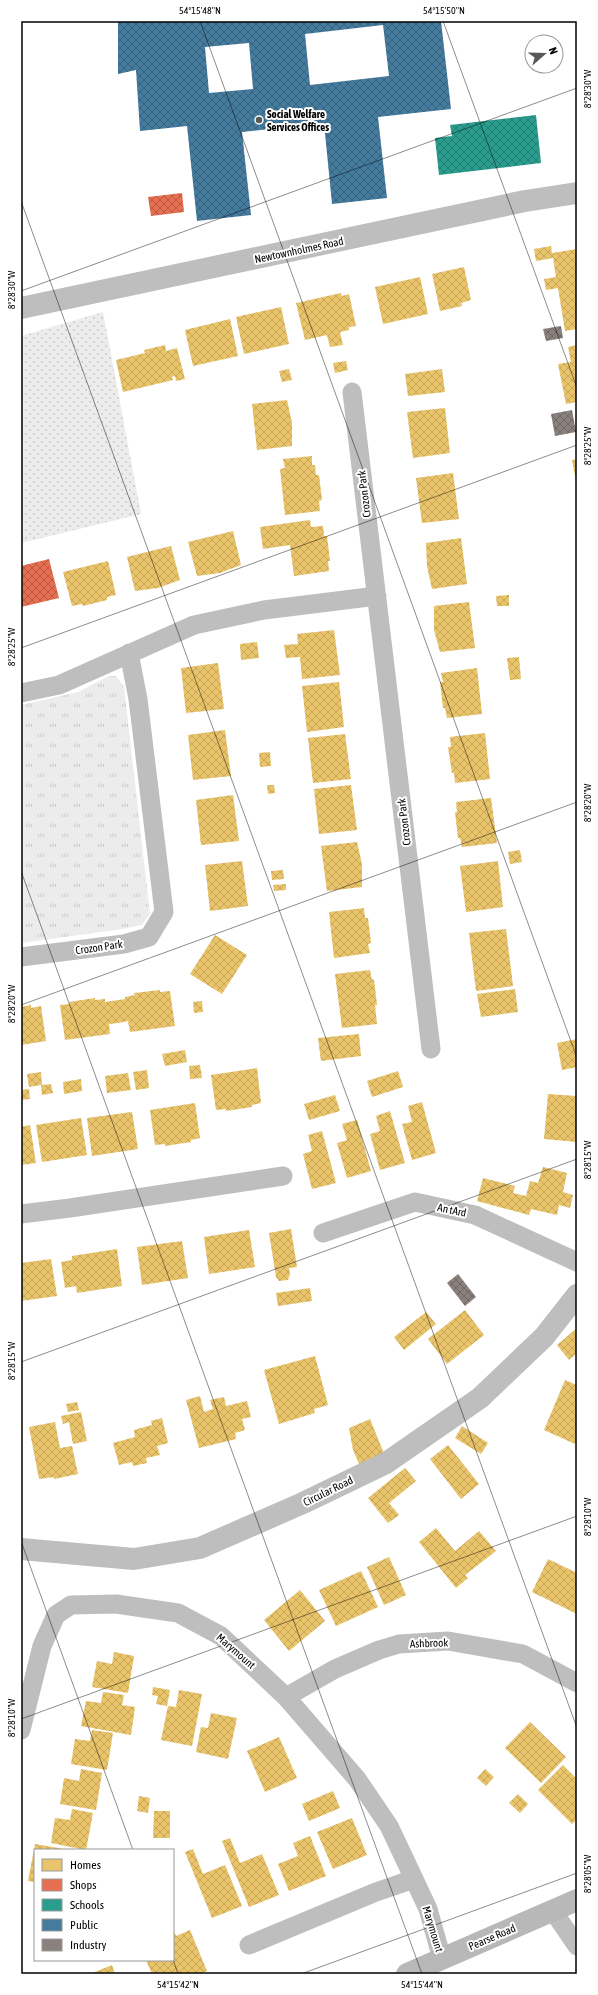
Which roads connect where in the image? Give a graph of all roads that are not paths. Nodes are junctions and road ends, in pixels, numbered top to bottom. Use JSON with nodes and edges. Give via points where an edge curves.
{"nodes":[{"id":1,"x":577,"y":193,"type":"edge"},
{"id":2,"x":21,"y":308,"type":"edge"},
{"id":3,"x":352,"y":392,"type":"dead end"},
{"id":4,"x":377,"y":596,"type":"junction"},
{"id":5,"x":129,"y":653,"type":"junction"},
{"id":6,"x":21,"y":693,"type":"edge"},
{"id":7,"x":21,"y":957,"type":"edge"},
{"id":8,"x":431,"y":1049,"type":"dead end"},
{"id":9,"x":283,"y":1176,"type":"dead end"},
{"id":10,"x":21,"y":1214,"type":"edge"},
{"id":11,"x":323,"y":1233,"type":"dead end"},
{"id":12,"x":577,"y":1262,"type":"edge"},
{"id":13,"x":577,"y":1295,"type":"edge"},
{"id":14,"x":21,"y":1549,"type":"edge"},
{"id":15,"x":577,"y":1683,"type":"edge"},
{"id":16,"x":286,"y":1697,"type":"junction"},
{"id":17,"x":21,"y":1730,"type":"edge"},
{"id":18,"x":414,"y":1879,"type":"junction"},
{"id":19,"x":577,"y":1900,"type":"edge"},
{"id":20,"x":553,"y":1911,"type":"junction"},
{"id":21,"x":250,"y":1946,"type":"dead end"},
{"id":22,"x":577,"y":1946,"type":"edge"},
{"id":23,"x":442,"y":1959,"type":"junction"},
{"id":24,"x":407,"y":1974,"type":"edge"}],
"edges":[{"from":1,"to":2,"type":"street","name":"Newtownholmes Road","via":[[525,201]]},
{"from":3,"to":4,"type":"street","name":"Crozon Park"},
{"from":4,"to":5,"type":"street","via":[[264,610],[194,625]]},
{"from":4,"to":8,"type":"street","name":"Crozon Park"},
{"from":5,"to":6,"type":"street","via":[[59,685]]},
{"from":5,"to":7,"type":"street","name":"Crozon Park","via":[[138,700],[164,912],[149,937],[124,944]]},
{"from":9,"to":10,"type":"street"},
{"from":11,"to":12,"type":"street","name":"An tArd","via":[[414,1202],[475,1215]]},
{"from":13,"to":14,"type":"street","name":"Circular Road","via":[[544,1337],[480,1398],[386,1463],[303,1503],[200,1548],[134,1559]]},
{"from":15,"to":16,"type":"street","name":"Ashbrook","via":[[523,1654],[448,1641],[399,1644],[379,1650],[336,1669]]},
{"from":16,"to":17,"type":"street","name":"Marymount","via":[[221,1636],[178,1613],[116,1604],[71,1605],[56,1615],[42,1646]]},
{"from":16,"to":18,"type":"street","name":"Marymount","via":[[357,1779],[389,1826]]},
{"from":18,"to":21,"type":"street","via":[[376,1892]]},
{"from":18,"to":23,"type":"street","name":"Marymount","via":[[428,1909]]},
{"from":19,"to":20,"type":"main road","name":"Pearse Road"},
{"from":20,"to":22,"type":"street"},
{"from":20,"to":23,"type":"main road","name":"Pearse Road"},
{"from":23,"to":24,"type":"main road","name":"Pearse Road"}]}
